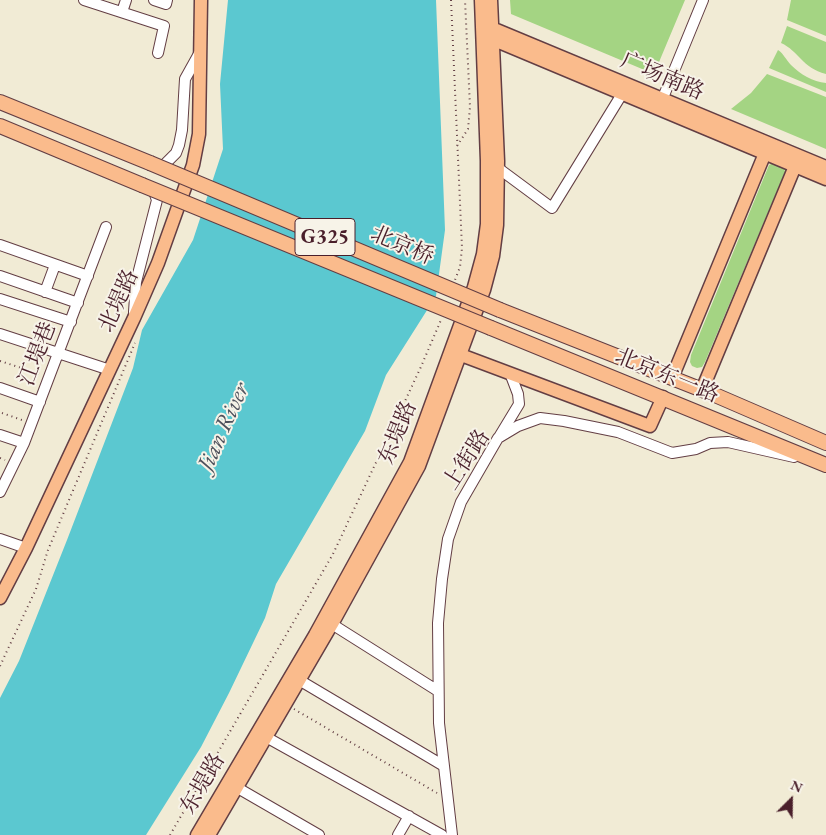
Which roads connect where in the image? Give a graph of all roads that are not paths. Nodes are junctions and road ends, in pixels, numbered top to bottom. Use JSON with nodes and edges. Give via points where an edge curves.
{"nodes":[{"id":1,"x":84,"y":0,"type":"edge"},
{"id":2,"x":126,"y":0,"type":"edge"},
{"id":3,"x":154,"y":0,"type":"edge"},
{"id":4,"x":201,"y":0,"type":"edge"},
{"id":5,"x":481,"y":0,"type":"edge"},
{"id":6,"x":491,"y":0,"type":"edge"},
{"id":7,"x":704,"y":0,"type":"edge"},
{"id":8,"x":167,"y":2,"type":"edge"},
{"id":9,"x":122,"y":12,"type":"junction"},
{"id":10,"x":487,"y":32,"type":"junction"},
{"id":11,"x":200,"y":52,"type":"junction"},
{"id":12,"x":158,"y":53,"type":"dead end"},
{"id":13,"x":622,"y":94,"type":"junction"},
{"id":14,"x":0,"y":102,"type":"edge"},
{"id":15,"x":660,"y":104,"type":"junction"},
{"id":16,"x":0,"y":126,"type":"edge"},
{"id":17,"x":767,"y":149,"type":"junction"},
{"id":18,"x":797,"y":161,"type":"junction"},
{"id":19,"x":156,"y":166,"type":"junction"},
{"id":20,"x":826,"y":167,"type":"edge"},
{"id":21,"x":498,"y":168,"type":"junction"},
{"id":22,"x":826,"y":179,"type":"edge"},
{"id":23,"x":148,"y":187,"type":"junction"},
{"id":24,"x":106,"y":227,"type":"dead end"},
{"id":25,"x":0,"y":245,"type":"edge"},
{"id":26,"x":55,"y":265,"type":"junction"},
{"id":27,"x":0,"y":276,"type":"edge"},
{"id":28,"x":88,"y":276,"type":"junction"},
{"id":29,"x":45,"y":292,"type":"junction"},
{"id":30,"x":0,"y":299,"type":"edge"},
{"id":31,"x":78,"y":302,"type":"junction"},
{"id":32,"x":500,"y":310,"type":"joint"},
{"id":33,"x":134,"y":318,"type":"junction"},
{"id":34,"x":71,"y":322,"type":"junction"},
{"id":35,"x":492,"y":328,"type":"joint"},
{"id":36,"x":0,"y":334,"type":"edge"},
{"id":37,"x":59,"y":353,"type":"junction"},
{"id":38,"x":456,"y":353,"type":"junction"},
{"id":39,"x":110,"y":370,"type":"junction"},
{"id":40,"x":510,"y":373,"type":"junction"},
{"id":41,"x":672,"y":378,"type":"junction"},
{"id":42,"x":0,"y":388,"type":"edge"},
{"id":43,"x":702,"y":390,"type":"junction"},
{"id":44,"x":663,"y":397,"type":"junction"},
{"id":45,"x":40,"y":402,"type":"junction"},
{"id":46,"x":0,"y":435,"type":"edge"},
{"id":47,"x":498,"y":438,"type":"junction"},
{"id":48,"x":24,"y":443,"type":"junction"},
{"id":49,"x":826,"y":443,"type":"edge"},
{"id":50,"x":826,"y":464,"type":"edge"},
{"id":51,"x":1,"y":486,"type":"edge"},
{"id":52,"x":0,"y":539,"type":"edge"},
{"id":53,"x":26,"y":548,"type":"junction"},
{"id":54,"x":0,"y":598,"type":"edge"},
{"id":55,"x":328,"y":622,"type":"junction"},
{"id":56,"x":295,"y":678,"type":"junction"},
{"id":57,"x":438,"y":690,"type":"junction"},
{"id":58,"x":266,"y":737,"type":"junction"},
{"id":59,"x":444,"y":766,"type":"junction"},
{"id":60,"x":236,"y":787,"type":"junction"},
{"id":61,"x":408,"y":816,"type":"junction"},
{"id":62,"x":197,"y":835,"type":"edge"},
{"id":63,"x":209,"y":835,"type":"edge"},
{"id":64,"x":319,"y":835,"type":"edge"},
{"id":65,"x":398,"y":835,"type":"edge"},
{"id":66,"x":442,"y":835,"type":"edge"},
{"id":67,"x":452,"y":835,"type":"edge"}],
"edges":[{"from":1,"to":9,"type":"street"},
{"from":2,"to":9,"type":"street"},
{"from":3,"to":8,"type":"street"},
{"from":4,"to":11,"type":"main road","name":"北堤路"},
{"from":5,"to":10,"type":"main road","name":"东堤路"},
{"from":6,"to":10,"type":"main road","name":"东堤路"},
{"from":7,"to":15,"type":"street"},
{"from":9,"to":12,"type":"street","via":[[164,26]]},
{"from":10,"to":13,"type":"main road","name":"广场南路"},
{"from":10,"to":15,"type":"main road","name":"广场南路"},
{"from":10,"to":21,"type":"main road","name":"东堤路"},
{"from":10,"to":38,"type":"main road","name":"东堤路","via":[[487,224],[478,273]]},
{"from":11,"to":19,"type":"street","via":[[185,80],[182,130],[176,153]]},
{"from":11,"to":33,"type":"main road","name":"北堤路","via":[[198,134],[193,165],[158,263]]},
{"from":13,"to":15,"type":"main road","name":"广场南路"},
{"from":13,"to":21,"type":"street","via":[[552,208]]},
{"from":14,"to":19,"type":"highway","number":"G325"},
{"from":15,"to":17,"type":"main road","name":"广场南路"},
{"from":16,"to":23,"type":"highway","number":"G325"},
{"from":17,"to":18,"type":"main road","name":"广场南路"},
{"from":17,"to":41,"type":"main road"},
{"from":18,"to":20,"type":"main road","name":"广场南路"},
{"from":18,"to":22,"type":"main road","name":"广场南路"},
{"from":18,"to":43,"type":"main road"},
{"from":19,"to":32,"type":"highway","name":"北京桥","number":"G325","bridge":true},
{"from":21,"to":38,"type":"main road","name":"东堤路","via":[[493,256],[484,290]]},
{"from":23,"to":33,"type":"street","via":[[157,200],[136,282]]},
{"from":23,"to":35,"type":"highway","name":"北京桥","number":"G325","bridge":true},
{"from":24,"to":28,"type":"street","name":"江堤巷"},
{"from":25,"to":26,"type":"street"},
{"from":26,"to":28,"type":"street"},
{"from":26,"to":29,"type":"street"},
{"from":27,"to":29,"type":"street"},
{"from":28,"to":31,"type":"street","name":"江堤巷"},
{"from":29,"to":31,"type":"street"},
{"from":30,"to":34,"type":"street"},
{"from":31,"to":34,"type":"street","name":"江堤巷"},
{"from":32,"to":41,"type":"highway","name":"北京东一路","number":"G325"},
{"from":33,"to":39,"type":"main road","name":"北堤路"},
{"from":34,"to":37,"type":"street","name":"江堤巷"},
{"from":35,"to":44,"type":"highway","name":"北京东一路","number":"G325"},
{"from":36,"to":37,"type":"street"},
{"from":37,"to":39,"type":"street"},
{"from":37,"to":45,"type":"street","name":"江堤巷"},
{"from":38,"to":40,"type":"main road"},
{"from":38,"to":55,"type":"main road","name":"东堤路","via":[[419,466]]},
{"from":39,"to":53,"type":"main road","name":"北堤路"},
{"from":40,"to":44,"type":"main road","via":[[650,426]]},
{"from":40,"to":47,"type":"street","via":[[519,404]]},
{"from":41,"to":43,"type":"highway","name":"北京东一路","number":"G325"},
{"from":42,"to":45,"type":"street"},
{"from":43,"to":49,"type":"highway","name":"北京东一路","number":"G325"},
{"from":44,"to":50,"type":"highway","name":"北京东一路","number":"G325"},
{"from":45,"to":48,"type":"street","name":"江堤巷"},
{"from":46,"to":48,"type":"street"},
{"from":47,"to":50,"type":"street","name":"上街路","via":[[540,418],[618,432],[672,453],[728,442]]},
{"from":47,"to":57,"type":"street","name":"上街路","via":[[461,502],[448,539],[438,623]]},
{"from":48,"to":51,"type":"street","name":"江堤巷"},
{"from":52,"to":53,"type":"street"},
{"from":53,"to":54,"type":"main road","name":"北堤路"},
{"from":55,"to":56,"type":"main road","name":"东堤路"},
{"from":55,"to":57,"type":"street"},
{"from":56,"to":58,"type":"main road","name":"东堤路","via":[[286,704]]},
{"from":56,"to":59,"type":"street"},
{"from":56,"to":62,"type":"main road","name":"东堤路"},
{"from":57,"to":59,"type":"street","name":"上街路"},
{"from":58,"to":60,"type":"main road","name":"东堤路"},
{"from":58,"to":61,"type":"street"},
{"from":59,"to":67,"type":"street","name":"上街路"},
{"from":60,"to":63,"type":"main road","name":"东堤路"},
{"from":60,"to":64,"type":"street"},
{"from":61,"to":65,"type":"street"},
{"from":61,"to":66,"type":"street"}]}
